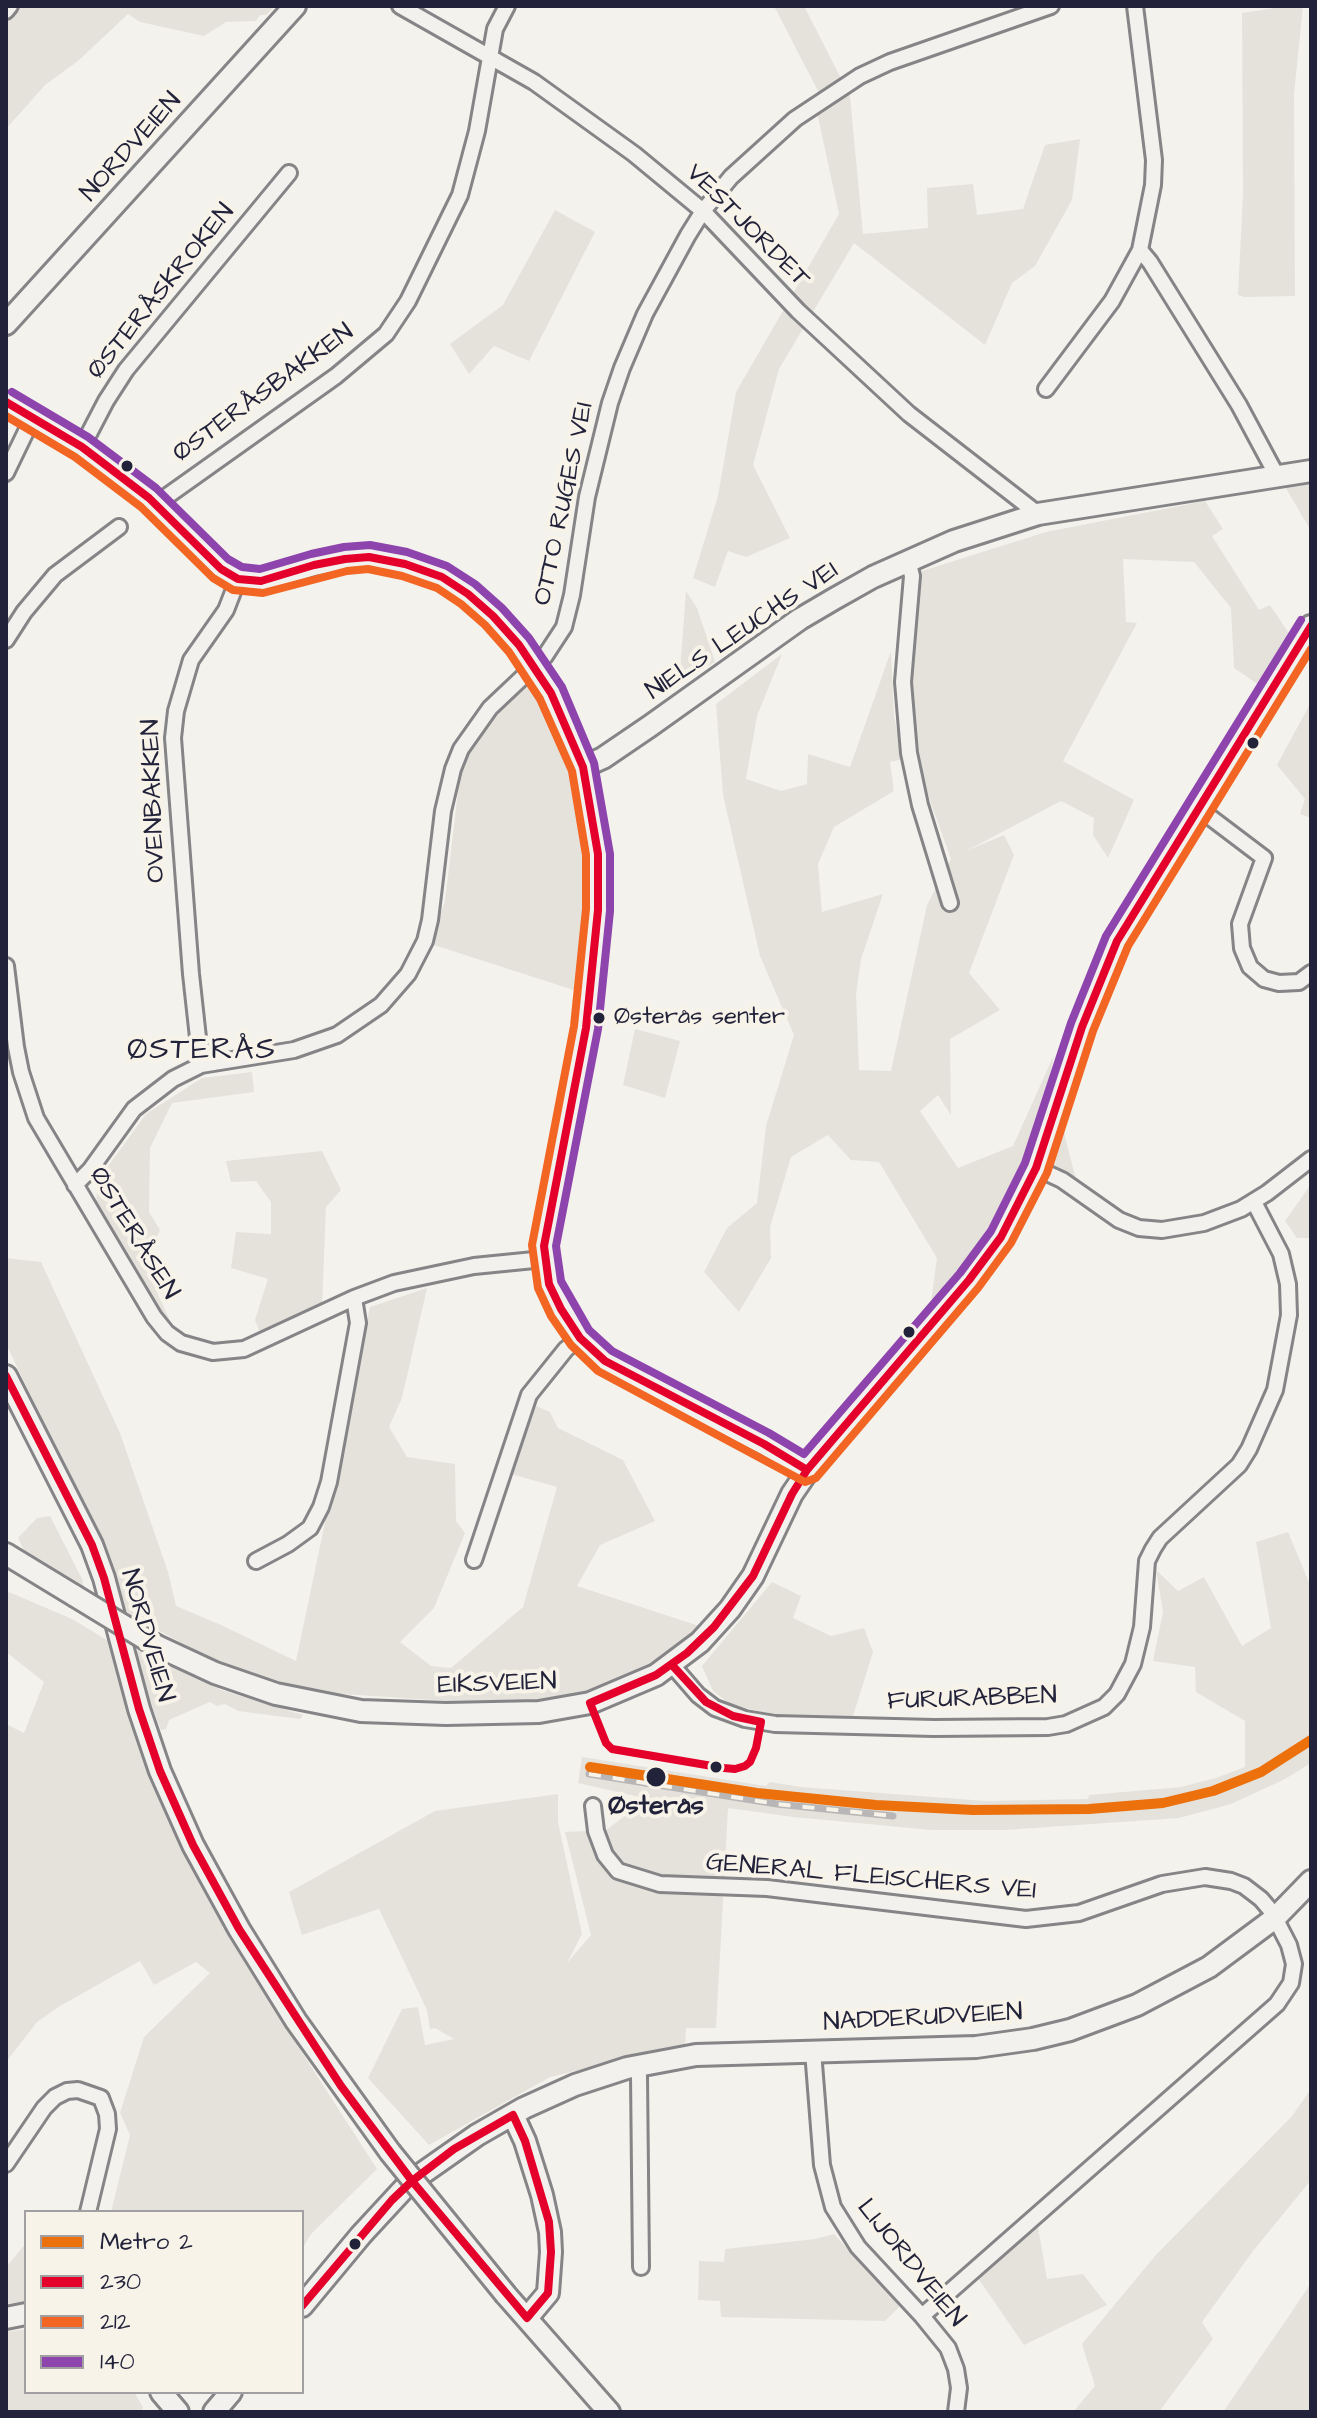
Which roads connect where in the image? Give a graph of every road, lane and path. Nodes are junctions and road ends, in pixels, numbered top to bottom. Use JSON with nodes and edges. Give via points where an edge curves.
{"nodes":[{"id":1,"x":10,"y":6,"type":"edge"},
{"id":2,"x":295,"y":6,"type":"edge"},
{"id":3,"x":400,"y":6,"type":"edge"},
{"id":4,"x":507,"y":6,"type":"edge"},
{"id":5,"x":1051,"y":6,"type":"edge"},
{"id":6,"x":1135,"y":6,"type":"edge"},
{"id":7,"x":6,"y":11,"type":"edge"},
{"id":8,"x":489,"y":55,"type":"junction"},
{"id":9,"x":289,"y":173,"type":"dead end"},
{"id":10,"x":703,"y":211,"type":"junction"},
{"id":11,"x":1140,"y":250,"type":"junction"},
{"id":12,"x":9,"y":314,"type":"edge"},
{"id":13,"x":1046,"y":389,"type":"dead end"},
{"id":14,"x":6,"y":402,"type":"edge"},
{"id":15,"x":32,"y":419,"type":"junction"},
{"id":16,"x":82,"y":447,"type":"junction"},
{"id":17,"x":1311,"y":471,"type":"edge"},
{"id":18,"x":6,"y":473,"type":"edge"},
{"id":19,"x":1277,"y":476,"type":"junction"},
{"id":20,"x":156,"y":504,"type":"junction"},
{"id":21,"x":1038,"y":514,"type":"junction"},
{"id":22,"x":119,"y":527,"type":"dead end"},
{"id":23,"x":908,"y":560,"type":"junction"},
{"id":24,"x":238,"y":579,"type":"junction"},
{"id":25,"x":1311,"y":626,"type":"edge"},
{"id":26,"x":6,"y":640,"type":"edge"},
{"id":27,"x":535,"y":666,"type":"junction"},
{"id":28,"x":583,"y":767,"type":"junction"},
{"id":29,"x":1198,"y":808,"type":"junction"},
{"id":30,"x":950,"y":903,"type":"dead end"},
{"id":31,"x":6,"y":966,"type":"edge"},
{"id":32,"x":1311,"y":973,"type":"edge"},
{"id":33,"x":201,"y":1065,"type":"junction"},
{"id":34,"x":1311,"y":1159,"type":"edge"},
{"id":35,"x":1036,"y":1168,"type":"junction"},
{"id":36,"x":75,"y":1185,"type":"junction"},
{"id":37,"x":1254,"y":1202,"type":"junction"},
{"id":38,"x":544,"y":1259,"type":"junction"},
{"id":39,"x":354,"y":1298,"type":"junction"},
{"id":40,"x":580,"y":1338,"type":"junction"},
{"id":41,"x":8,"y":1386,"type":"edge"},
{"id":42,"x":807,"y":1470,"type":"junction"},
{"id":43,"x":6,"y":1554,"type":"edge"},
{"id":44,"x":474,"y":1560,"type":"dead end"},
{"id":45,"x":256,"y":1561,"type":"dead end"},
{"id":46,"x":672,"y":1665,"type":"junction"},
{"id":47,"x":593,"y":1806,"type":"dead end"},
{"id":48,"x":1311,"y":1881,"type":"edge"},
{"id":49,"x":1275,"y":1918,"type":"junction"},
{"id":50,"x":813,"y":2051,"type":"junction"},
{"id":51,"x":636,"y":2066,"type":"junction"},
{"id":52,"x":506,"y":2118,"type":"junction"},
{"id":53,"x":6,"y":2164,"type":"edge"},
{"id":54,"x":88,"y":2210,"type":"edge"},
{"id":55,"x":641,"y":2267,"type":"dead end"},
{"id":56,"x":304,"y":2304,"type":"edge"},
{"id":57,"x":922,"y":2316,"type":"junction"},
{"id":58,"x":527,"y":2318,"type":"junction"},
{"id":59,"x":163,"y":2394,"type":"edge"},
{"id":60,"x":229,"y":2394,"type":"edge"},
{"id":61,"x":178,"y":2412,"type":"edge"},
{"id":62,"x":214,"y":2412,"type":"edge"},
{"id":63,"x":609,"y":2412,"type":"edge"},
{"id":64,"x":956,"y":2412,"type":"edge"}],
"edges":[{"from":1,"to":7,"type":"street"},
{"from":2,"to":12,"type":"street","name":"NORDVEIEN"},
{"from":3,"to":8,"type":"street","name":"VESTJORDET"},
{"from":4,"to":8,"type":"street","name":"ØSTERÅSBAKKEN"},
{"from":5,"to":10,"type":"street","name":"OTTO RUGES VEI","via":[[860,76],[795,119],[731,177]]},
{"from":6,"to":11,"type":"street","via":[[1154,160]]},
{"from":8,"to":10,"type":"street","name":"VESTJORDET","via":[[580,114]]},
{"from":8,"to":20,"type":"street","name":"ØSTERÅSBAKKEN","via":[[460,195],[386,334],[336,376]]},
{"from":9,"to":16,"type":"street","name":"ØSTERÅSKROKEN","via":[[126,370]]},
{"from":10,"to":21,"type":"street","name":"VESTJORDET","via":[[848,359],[909,414]]},
{"from":10,"to":27,"type":"street","name":"OTTO RUGES VEI","via":[[657,290],[622,368],[587,497],[564,627]]},
{"from":11,"to":13,"type":"street","via":[[1112,301]]},
{"from":11,"to":19,"type":"street","via":[[1239,405]]},
{"from":14,"to":15,"type":"street"},
{"from":15,"to":16,"type":"street"},
{"from":15,"to":18,"type":"street"},
{"from":16,"to":20,"type":"street"},
{"from":17,"to":19,"type":"street","name":"NIELS LEUCHS VEI"},
{"from":19,"to":21,"type":"street","name":"NIELS LEUCHS VEI"},
{"from":20,"to":24,"type":"street","via":[[221,569]]},
{"from":21,"to":23,"type":"street","name":"NIELS LEUCHS VEI"},
{"from":22,"to":26,"type":"street","via":[[55,575]]},
{"from":23,"to":28,"type":"street","name":"NIELS LEUCHS VEI","via":[[800,619]]},
{"from":23,"to":30,"type":"street","via":[[912,576],[903,682],[909,753]]},
{"from":24,"to":27,"type":"street","via":[[261,581],[345,559],[405,564],[442,577],[468,594]]},
{"from":24,"to":33,"type":"street","name":"OVENBAKKEN","via":[[226,610],[191,660],[174,724]]},
{"from":25,"to":29,"type":"street","name":"EIKSVEIEN"},
{"from":27,"to":28,"type":"street"},
{"from":27,"to":33,"type":"street","name":"OTTO RUGES VEI","via":[[490,708],[461,749],[443,811],[428,930],[396,990],[355,1024],[317,1043]]},
{"from":28,"to":38,"type":"street","via":[[596,833],[596,937],[586,1028]]},
{"from":29,"to":32,"type":"street","via":[[1264,858],[1240,924],[1250,967],[1279,983],[1299,982]]},
{"from":29,"to":35,"type":"street","name":"EIKSVEIEN","via":[[1109,957]]},
{"from":31,"to":36,"type":"street","name":"ØSTERÅSEN","via":[[25,1088],[42,1132]]},
{"from":33,"to":36,"type":"street","name":"OTTO RUGES VEI","via":[[134,1109]]},
{"from":34,"to":37,"type":"street"},
{"from":35,"to":37,"type":"street","via":[[1119,1220],[1152,1230],[1204,1223]]},
{"from":35,"to":42,"type":"street","name":"EIKSVEIEN","via":[[990,1253]]},
{"from":36,"to":39,"type":"street","name":"ØSTERÅSEN","via":[[154,1317],[181,1343],[227,1352],[244,1349]]},
{"from":37,"to":46,"type":"street","name":"FURURABBEN","via":[[1281,1254],[1288,1284],[1289,1315],[1275,1390],[1239,1465],[1153,1549],[1133,1664],[1104,1707],[1048,1727],[775,1724],[715,1708]]},
{"from":38,"to":39,"type":"street","name":"ØSTERÅSEN","via":[[425,1275]]},
{"from":38,"to":40,"type":"street","via":[[555,1298]]},
{"from":39,"to":45,"type":"street","via":[[356,1336],[321,1507],[310,1528]]},
{"from":40,"to":42,"type":"street","via":[[620,1370]]},
{"from":40,"to":44,"type":"street","via":[[529,1395]]},
{"from":41,"to":58,"type":"street","name":"NORDVEIEN","bridge":true,"via":[[92,1545],[160,1771],[239,1929],[296,2021],[390,2152]]},
{"from":42,"to":46,"type":"street","name":"EIKSVEIEN","via":[[741,1595]]},
{"from":43,"to":46,"type":"street","name":"EIKSVEIEN","bridge":true,"via":[[157,1646],[215,1673],[276,1694],[361,1711],[564,1709],[613,1695]]},
{"from":47,"to":49,"type":"street","name":"GENERAL FLEISCHERS VEI","via":[[605,1855],[618,1871],[660,1884],[767,1888],[1026,1919],[1079,1913],[1162,1884],[1205,1877],[1244,1886]]},
{"from":48,"to":49,"type":"street","name":"NADDERUDVEIEN"},
{"from":49,"to":50,"type":"street","name":"NADDERUDVEIEN","via":[[1173,1988],[1070,2030],[986,2046]]},
{"from":49,"to":57,"type":"street","name":"GENERAL FLEISCHERS VEI","via":[[1294,1964],[1291,1983],[1277,2004]]},
{"from":50,"to":51,"type":"street","name":"NADDERUDVEIEN","via":[[727,2052]]},
{"from":50,"to":57,"type":"street","name":"LIJORDVEIEN","via":[[822,2165],[833,2207],[858,2247]]},
{"from":51,"to":52,"type":"street","name":"NADDERUDVEIEN","via":[[575,2085]]},
{"from":51,"to":55,"type":"street"},
{"from":52,"to":56,"type":"street","name":"NADDERUDVEIEN","via":[[410,2182]]},
{"from":52,"to":58,"type":"street","via":[[525,2141],[549,2222],[548,2293]]},
{"from":53,"to":54,"type":"street","via":[[55,2097],[78,2090],[101,2098],[108,2129]]},
{"from":57,"to":64,"type":"street","name":"LIJORDVEIEN","via":[[948,2348],[956,2369]]},
{"from":58,"to":63,"type":"street"},
{"from":59,"to":61,"type":"street"},
{"from":60,"to":62,"type":"street"}]}
